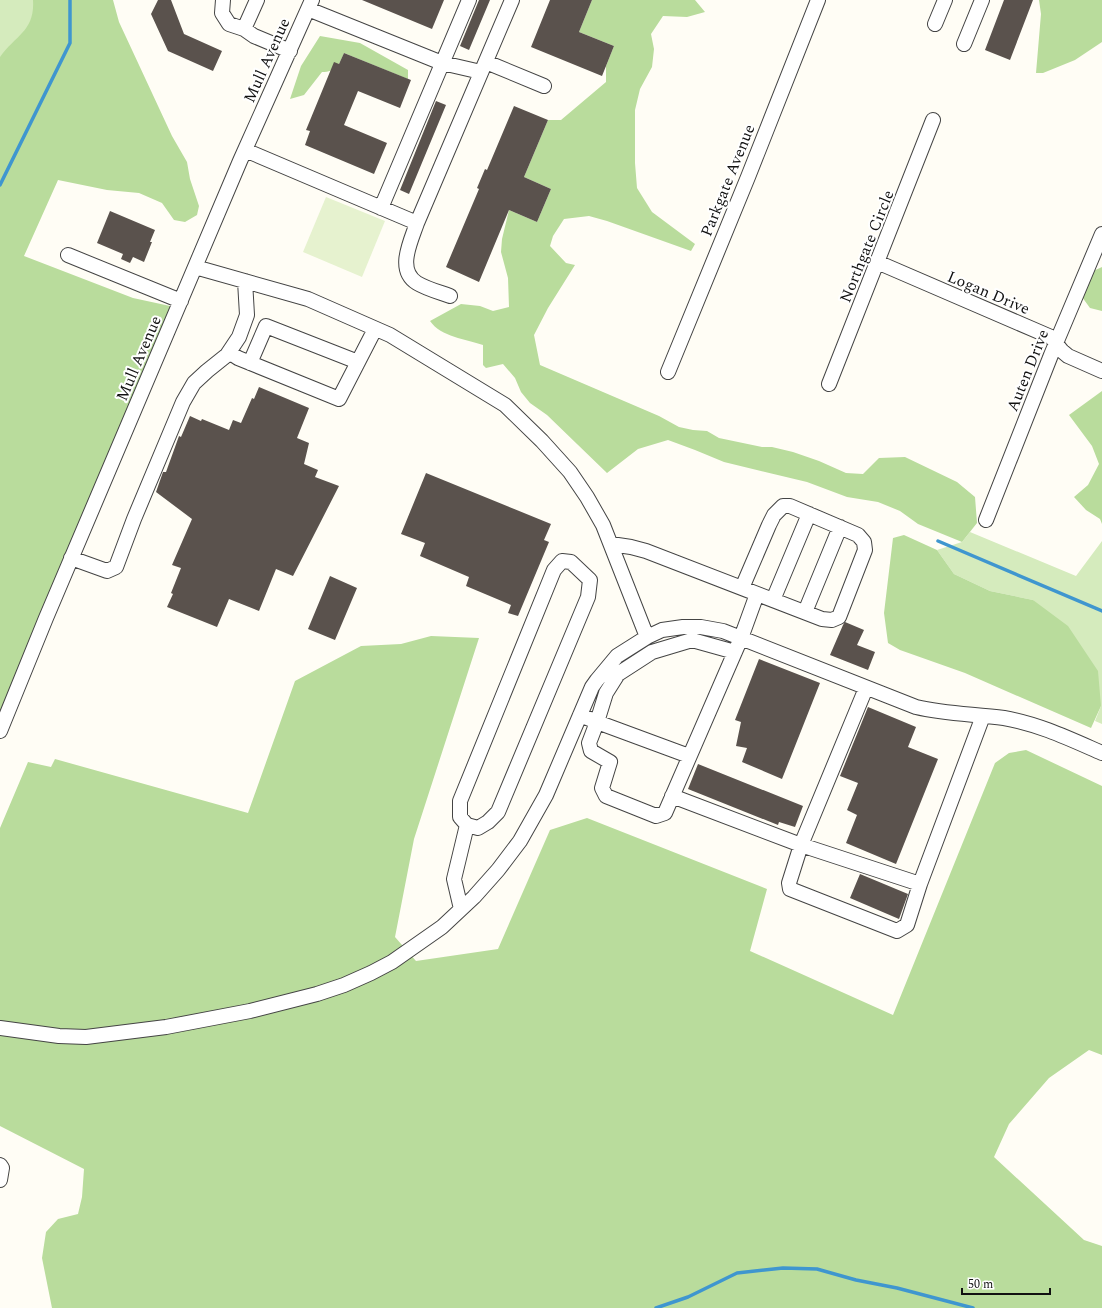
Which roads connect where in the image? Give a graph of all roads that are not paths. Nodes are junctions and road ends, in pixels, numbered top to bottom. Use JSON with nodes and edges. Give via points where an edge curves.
{"nodes":[{"id":1,"x":223,"y":0,"type":"edge"},
{"id":2,"x":257,"y":0,"type":"edge"},
{"id":3,"x":469,"y":0,"type":"edge"},
{"id":4,"x":512,"y":0,"type":"edge"},
{"id":5,"x":818,"y":0,"type":"edge"},
{"id":6,"x":945,"y":0,"type":"edge"},
{"id":7,"x":982,"y":0,"type":"edge"},
{"id":8,"x":310,"y":4,"type":"edge"},
{"id":9,"x":935,"y":24,"type":"dead end"},
{"id":10,"x":244,"y":29,"type":"junction"},
{"id":11,"x":964,"y":44,"type":"dead end"},
{"id":12,"x":290,"y":51,"type":"junction"},
{"id":13,"x":442,"y":63,"type":"junction"},
{"id":14,"x":484,"y":67,"type":"junction"},
{"id":15,"x":544,"y":86,"type":"dead end"},
{"id":16,"x":933,"y":120,"type":"dead end"},
{"id":17,"x":245,"y":150,"type":"junction"},
{"id":18,"x":381,"y":208,"type":"junction"},
{"id":19,"x":417,"y":223,"type":"junction"},
{"id":20,"x":1102,"y":234,"type":"edge"},
{"id":21,"x":68,"y":255,"type":"dead end"},
{"id":22,"x":877,"y":262,"type":"junction"},
{"id":23,"x":195,"y":267,"type":"junction"},
{"id":24,"x":244,"y":281,"type":"junction"},
{"id":25,"x":450,"y":296,"type":"dead end"},
{"id":26,"x":180,"y":301,"type":"junction"},
{"id":27,"x":375,"y":329,"type":"junction"},
{"id":28,"x":1057,"y":343,"type":"junction"},
{"id":29,"x":229,"y":352,"type":"junction"},
{"id":30,"x":358,"y":362,"type":"junction"},
{"id":31,"x":250,"y":363,"type":"junction"},
{"id":32,"x":1102,"y":370,"type":"edge"},
{"id":33,"x":668,"y":372,"type":"dead end"},
{"id":34,"x":830,"y":384,"type":"dead end"},
{"id":35,"x":809,"y":514,"type":"junction"},
{"id":36,"x":986,"y":520,"type":"dead end"},
{"id":37,"x":840,"y":527,"type":"junction"},
{"id":38,"x":611,"y":544,"type":"junction"},
{"id":39,"x":71,"y":558,"type":"junction"},
{"id":40,"x":742,"y":588,"type":"junction"},
{"id":41,"x":757,"y":594,"type":"junction"},
{"id":42,"x":774,"y":600,"type":"junction"},
{"id":43,"x":805,"y":612,"type":"junction"},
{"id":44,"x":647,"y":637,"type":"junction"},
{"id":45,"x":741,"y":638,"type":"junction"},
{"id":46,"x":734,"y":652,"type":"junction"},
{"id":47,"x":866,"y":688,"type":"junction"},
{"id":48,"x":580,"y":715,"type":"junction"},
{"id":49,"x":983,"y":716,"type":"junction"},
{"id":50,"x":597,"y":722,"type":"junction"},
{"id":51,"x":0,"y":731,"type":"edge"},
{"id":52,"x":1102,"y":753,"type":"edge"},
{"id":53,"x":689,"y":756,"type":"junction"},
{"id":54,"x":672,"y":796,"type":"junction"},
{"id":55,"x":467,"y":825,"type":"junction"},
{"id":56,"x":801,"y":845,"type":"junction"},
{"id":57,"x":920,"y":884,"type":"junction"},
{"id":58,"x":461,"y":909,"type":"junction"},
{"id":59,"x":0,"y":1028,"type":"edge"},
{"id":60,"x":0,"y":1165,"type":"edge"},
{"id":61,"x":0,"y":1180,"type":"edge"}],
"edges":[{"from":1,"to":10,"type":"street","via":[[222,13],[229,24]]},
{"from":2,"to":10,"type":"street"},
{"from":3,"to":13,"type":"street"},
{"from":4,"to":14,"type":"street"},
{"from":5,"to":33,"type":"street","name":"Parkgate Avenue"},
{"from":6,"to":9,"type":"street"},
{"from":7,"to":11,"type":"street"},
{"from":8,"to":12,"type":"street","name":"Mull Avenue"},
{"from":8,"to":13,"type":"street"},
{"from":10,"to":12,"type":"street","via":[[254,36]]},
{"from":12,"to":17,"type":"street","name":"Mull Avenue"},
{"from":13,"to":14,"type":"street"},
{"from":13,"to":18,"type":"street"},
{"from":14,"to":15,"type":"street"},
{"from":14,"to":19,"type":"street"},
{"from":16,"to":22,"type":"street","name":"Northgate Circle"},
{"from":17,"to":18,"type":"street"},
{"from":17,"to":23,"type":"street","name":"Mull Avenue"},
{"from":18,"to":19,"type":"street"},
{"from":19,"to":25,"type":"street","via":[[406,258],[409,275],[417,283]]},
{"from":20,"to":28,"type":"street","name":"Auten Drive"},
{"from":21,"to":26,"type":"street"},
{"from":22,"to":28,"type":"street","name":"Logan Drive","via":[[1040,332]]},
{"from":22,"to":34,"type":"street","name":"Northgate Circle"},
{"from":23,"to":24,"type":"street"},
{"from":23,"to":26,"type":"street","name":"Mull Avenue"},
{"from":24,"to":27,"type":"street","via":[[308,299]]},
{"from":24,"to":29,"type":"street","via":[[247,315],[239,337]]},
{"from":26,"to":39,"type":"street","name":"Mull Avenue"},
{"from":27,"to":30,"type":"street"},
{"from":27,"to":38,"type":"street","via":[[390,335],[505,406],[570,472],[603,525]]},
{"from":28,"to":32,"type":"street","name":"Logan Drive","via":[[1068,356]]},
{"from":28,"to":36,"type":"street","name":"Auten Drive"},
{"from":29,"to":31,"type":"street"},
{"from":29,"to":39,"type":"street","via":[[194,383],[183,402],[116,567],[107,571]]},
{"from":30,"to":31,"type":"street","via":[[339,400]]},
{"from":30,"to":31,"type":"street","via":[[266,326]]},
{"from":35,"to":37,"type":"street"},
{"from":35,"to":40,"type":"street","via":[[790,506],[783,506],[774,515]]},
{"from":35,"to":42,"type":"street"},
{"from":37,"to":43,"type":"street"},
{"from":37,"to":43,"type":"street","via":[[858,535],[864,542],[865,550],[839,617],[832,620],[822,619]]},
{"from":38,"to":40,"type":"street","via":[[646,552]]},
{"from":38,"to":44,"type":"street"},
{"from":39,"to":51,"type":"street","name":"Mull Avenue"},
{"from":40,"to":41,"type":"street"},
{"from":41,"to":42,"type":"street"},
{"from":41,"to":45,"type":"street"},
{"from":42,"to":43,"type":"street"},
{"from":44,"to":45,"type":"street","via":[[662,630],[683,626],[723,631]]},
{"from":44,"to":48,"type":"street","via":[[617,656],[597,680]]},
{"from":45,"to":46,"type":"street"},
{"from":45,"to":47,"type":"street"},
{"from":46,"to":50,"type":"street","via":[[692,640],[652,652],[618,674],[606,693]]},
{"from":46,"to":53,"type":"street"},
{"from":47,"to":49,"type":"street","via":[[916,707]]},
{"from":47,"to":56,"type":"street"},
{"from":48,"to":50,"type":"street"},
{"from":48,"to":58,"type":"street","via":[[546,795],[520,841],[498,870]]},
{"from":49,"to":52,"type":"street","via":[[1004,718],[1050,730]]},
{"from":49,"to":57,"type":"street"},
{"from":50,"to":53,"type":"street"},
{"from":50,"to":54,"type":"street","via":[[589,743],[591,751],[610,762],[602,788],[606,796],[656,816],[665,813]]},
{"from":53,"to":54,"type":"street"},
{"from":54,"to":56,"type":"street"},
{"from":55,"to":55,"type":"street","via":[[460,817],[460,800],[554,570],[562,561],[570,562],[590,580],[588,597],[498,812],[478,828]]},
{"from":55,"to":58,"type":"street","via":[[454,879]]},
{"from":56,"to":57,"type":"street"},
{"from":56,"to":57,"type":"street","via":[[789,883],[790,889],[897,931],[907,925]]},
{"from":58,"to":59,"type":"street","via":[[442,927],[371,973],[331,990],[284,1004],[166,1027],[86,1037]]},
{"from":60,"to":61,"type":"street"}]}
